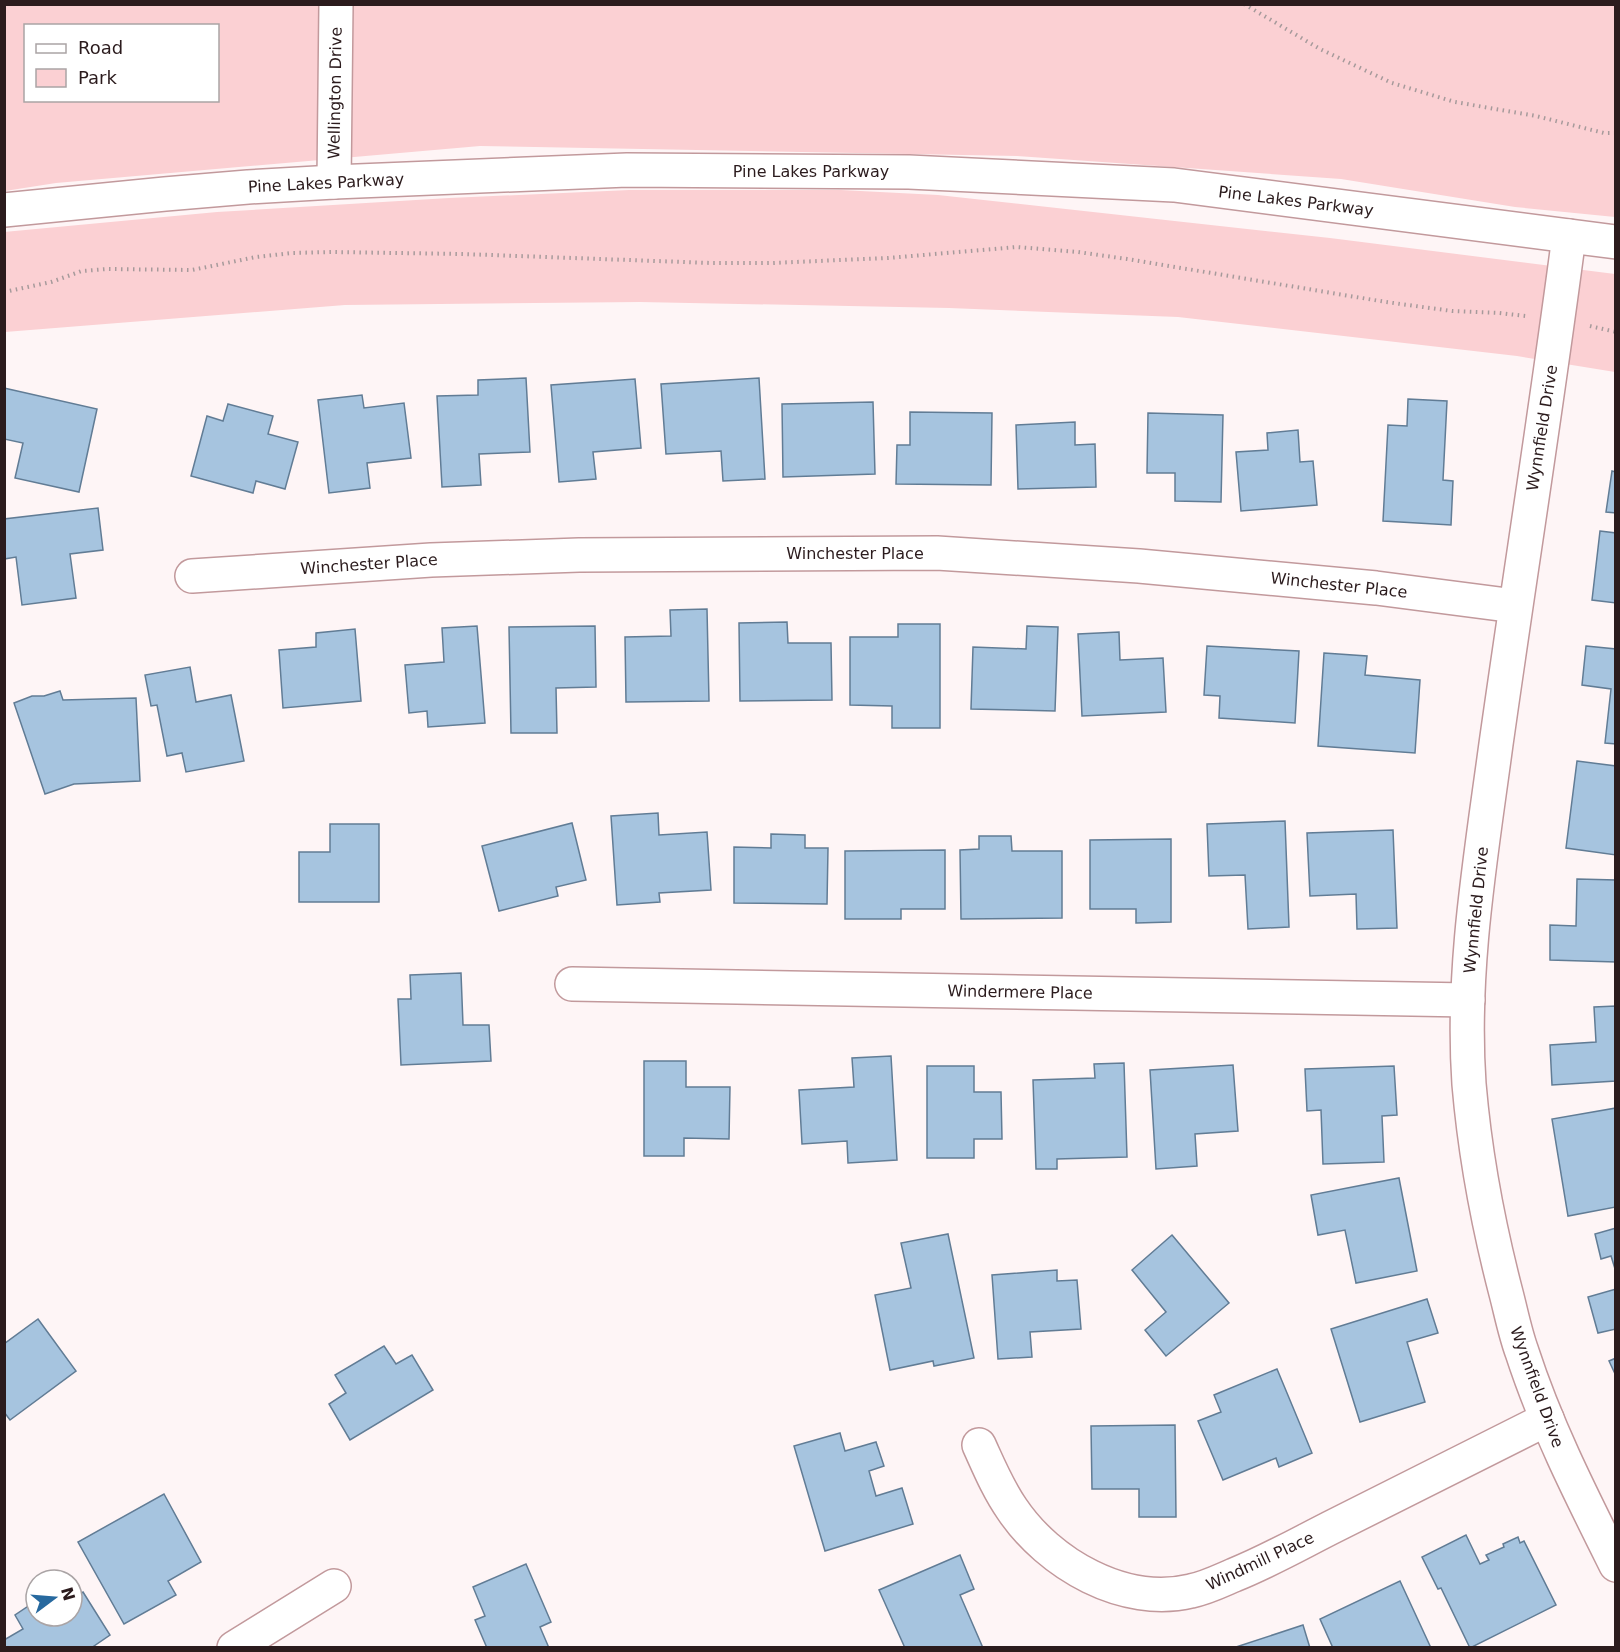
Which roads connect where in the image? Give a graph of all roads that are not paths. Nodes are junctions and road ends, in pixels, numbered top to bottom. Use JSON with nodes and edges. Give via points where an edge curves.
{"nodes":[{"id":1,"x":336,"y":4,"type":"edge"},
{"id":2,"x":334,"y":182,"type":"junction"},
{"id":3,"x":4,"y":210,"type":"edge"},
{"id":4,"x":1569,"y":236,"type":"junction"},
{"id":5,"x":1616,"y":242,"type":"edge"},
{"id":6,"x":192,"y":576,"type":"dead end"},
{"id":7,"x":1515,"y":606,"type":"junction"},
{"id":8,"x":572,"y":984,"type":"dead end"},
{"id":9,"x":1467,"y":1000,"type":"junction"},
{"id":10,"x":1547,"y":1419,"type":"junction"},
{"id":11,"x":979,"y":1445,"type":"dead end"},
{"id":12,"x":1616,"y":1565,"type":"edge"},
{"id":13,"x":334,"y":1586,"type":"dead end"},
{"id":14,"x":234,"y":1647,"type":"edge"}],
"edges":[{"from":1,"to":2,"type":"street","name":"Wellington Drive"},
{"from":2,"to":3,"type":"street","name":"Pine Lakes Parkway"},
{"from":2,"to":4,"type":"street","name":"Pine Lakes Parkway","via":[[627,170],[909,172],[1174,185]]},
{"from":4,"to":5,"type":"street","name":"Pine Lakes Parkway"},
{"from":4,"to":7,"type":"street","name":"Wynnfield Drive"},
{"from":6,"to":7,"type":"street","name":"Winchester Place","via":[[568,555],[937,553],[1139,566],[1376,588]]},
{"from":7,"to":9,"type":"street","name":"Wynnfield Drive","via":[[1477,884]]},
{"from":8,"to":9,"type":"street","name":"Windermere Place"},
{"from":9,"to":10,"type":"street","name":"Wynnfield Drive","via":[[1473,1120],[1490,1229],[1521,1350]]},
{"from":10,"to":11,"type":"street","name":"Windmill Place","via":[[1249,1569],[1192,1591],[1168,1594],[1140,1594],[1107,1584],[1058,1556],[1012,1510]]},
{"from":10,"to":12,"type":"street","name":"Wynnfield Drive"},
{"from":13,"to":14,"type":"street"}]}
